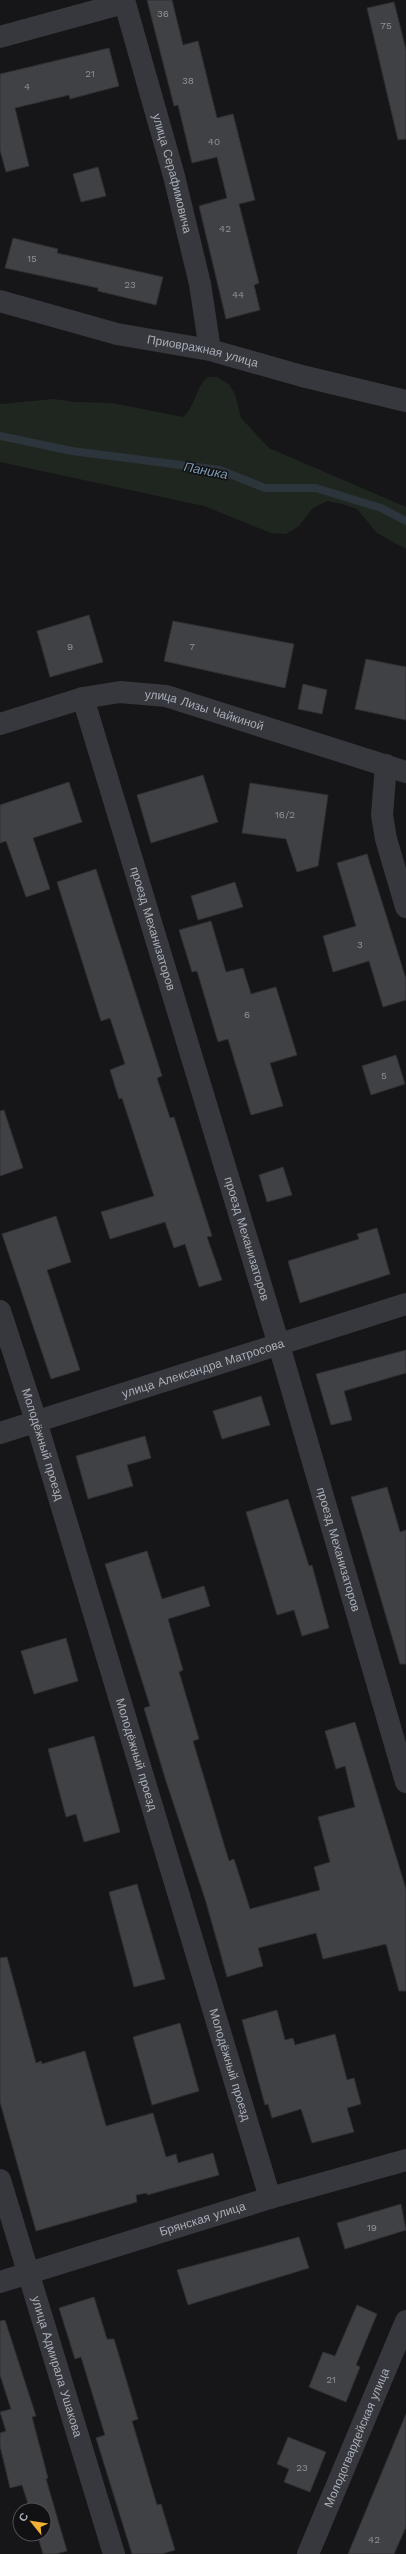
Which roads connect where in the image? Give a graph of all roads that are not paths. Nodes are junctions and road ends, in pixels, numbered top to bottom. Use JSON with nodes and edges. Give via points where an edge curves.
{"nodes":[{"id":1,"x":124,"y":1,"type":"edge"},
{"id":2,"x":0,"y":37,"type":"edge"},
{"id":3,"x":0,"y":301,"type":"edge"},
{"id":4,"x":210,"y":350,"type":"junction"},
{"id":5,"x":406,"y":401,"type":"edge"},
{"id":6,"x":83,"y":698,"type":"junction"},
{"id":7,"x":0,"y":724,"type":"edge"},
{"id":8,"x":386,"y":765,"type":"junction"},
{"id":9,"x":406,"y":772,"type":"edge"},
{"id":10,"x":406,"y":907,"type":"edge"},
{"id":11,"x":406,"y":1304,"type":"edge"},
{"id":12,"x":0,"y":1311,"type":"edge"},
{"id":13,"x":279,"y":1345,"type":"junction"},
{"id":14,"x":36,"y":1421,"type":"junction"},
{"id":15,"x":0,"y":1433,"type":"edge"},
{"id":16,"x":406,"y":1782,"type":"edge"},
{"id":17,"x":406,"y":2160,"type":"edge"},
{"id":18,"x":0,"y":2180,"type":"edge"},
{"id":19,"x":270,"y":2198,"type":"junction"},
{"id":20,"x":28,"y":2275,"type":"junction"},
{"id":21,"x":0,"y":2282,"type":"edge"},
{"id":22,"x":406,"y":2321,"type":"edge"},
{"id":23,"x":114,"y":2554,"type":"edge"},
{"id":24,"x":308,"y":2554,"type":"edge"}],
"edges":[{"from":1,"to":2,"type":"street"},
{"from":1,"to":4,"type":"street","name":"улица Серафимовича","via":[[174,176],[200,284]]},
{"from":3,"to":4,"type":"street","name":"Приовражная улица","via":[[117,334]]},
{"from":4,"to":5,"type":"street","name":"Приовражная улица"},
{"from":6,"to":7,"type":"street","name":"улица Лизы Чайкиной"},
{"from":6,"to":8,"type":"street","name":"улица Лизы Чайкиной","via":[[120,692],[166,696]]},
{"from":6,"to":13,"type":"street","name":"проезд Механизаторов"},
{"from":8,"to":9,"type":"street","name":"улица Лизы Чайкиной"},
{"from":8,"to":10,"type":"street","via":[[382,816]]},
{"from":11,"to":13,"type":"street","name":"улица Александра Матросова"},
{"from":12,"to":14,"type":"street","name":"Молодёжный проезд"},
{"from":13,"to":14,"type":"street","name":"улица Александра Матросова"},
{"from":13,"to":16,"type":"street","name":"проезд Механизаторов"},
{"from":14,"to":15,"type":"street","name":"улица Александра Матросова"},
{"from":14,"to":19,"type":"street","name":"Молодёжный проезд"},
{"from":17,"to":19,"type":"street","name":"Брянская улица"},
{"from":18,"to":20,"type":"street","name":"улица Адмирала Ушакова"},
{"from":19,"to":20,"type":"street","name":"Брянская улица"},
{"from":20,"to":21,"type":"street","name":"Брянская улица"},
{"from":20,"to":23,"type":"street","name":"улица Адмирала Ушакова"},
{"from":22,"to":24,"type":"street","name":"Молодогвардейская улица"}]}
